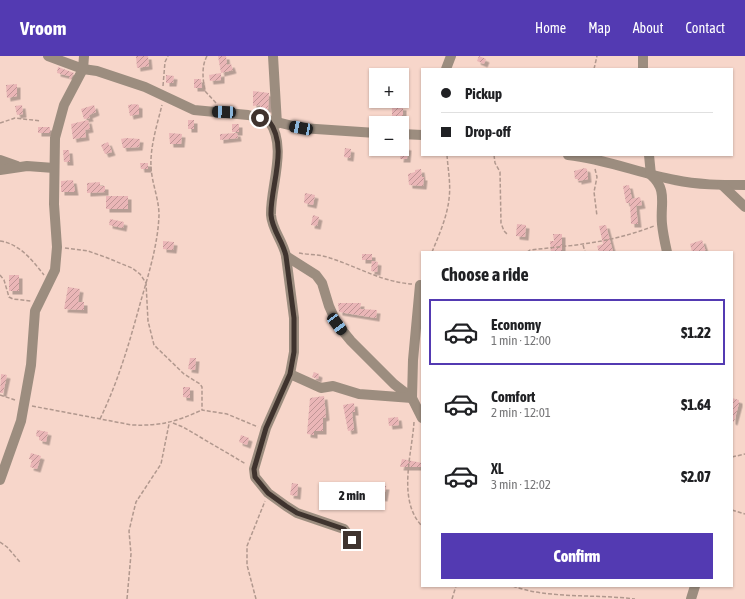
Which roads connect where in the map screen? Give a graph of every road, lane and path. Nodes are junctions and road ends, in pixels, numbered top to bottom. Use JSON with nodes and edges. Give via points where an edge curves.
{"nodes":[{"id":1,"x":48,"y":56,"type":"edge"},
{"id":2,"x":84,"y":56,"type":"edge"},
{"id":3,"x":168,"y":56,"type":"edge"},
{"id":4,"x":207,"y":56,"type":"edge"},
{"id":5,"x":273,"y":56,"type":"edge"},
{"id":6,"x":452,"y":56,"type":"edge"},
{"id":7,"x":597,"y":56,"type":"edge"},
{"id":8,"x":643,"y":56,"type":"edge"},
{"id":9,"x":446,"y":68,"type":"edge"},
{"id":10,"x":594,"y":68,"type":"edge"},
{"id":11,"x":643,"y":68,"type":"edge"},
{"id":12,"x":83,"y":69,"type":"junction"},
{"id":13,"x":163,"y":95,"type":"junction"},
{"id":14,"x":224,"y":112,"type":"junction"},
{"id":15,"x":41,"y":122,"type":"dead end"},
{"id":16,"x":273,"y":122,"type":"junction"},
{"id":17,"x":0,"y":123,"type":"edge"},
{"id":18,"x":369,"y":133,"type":"edge"},
{"id":19,"x":409,"y":134,"type":"edge"},
{"id":20,"x":421,"y":135,"type":"edge"},
{"id":21,"x":447,"y":156,"type":"edge"},
{"id":22,"x":494,"y":156,"type":"edge"},
{"id":23,"x":577,"y":156,"type":"edge"},
{"id":24,"x":649,"y":156,"type":"edge"},
{"id":25,"x":594,"y":158,"type":"junction"},
{"id":26,"x":0,"y":160,"type":"edge"},
{"id":27,"x":18,"y":166,"type":"junction"},
{"id":28,"x":54,"y":168,"type":"junction"},
{"id":29,"x":0,"y":170,"type":"edge"},
{"id":30,"x":651,"y":175,"type":"junction"},
{"id":31,"x":722,"y":185,"type":"junction"},
{"id":32,"x":745,"y":185,"type":"edge"},
{"id":33,"x":745,"y":207,"type":"edge"},
{"id":34,"x":597,"y":216,"type":"dead end"},
{"id":35,"x":662,"y":223,"type":"junction"},
{"id":36,"x":508,"y":234,"type":"dead end"},
{"id":37,"x":0,"y":241,"type":"edge"},
{"id":38,"x":583,"y":245,"type":"junction"},
{"id":39,"x":57,"y":247,"type":"junction"},
{"id":40,"x":548,"y":249,"type":"joint"},
{"id":41,"x":432,"y":251,"type":"edge"},
{"id":42,"x":528,"y":251,"type":"edge"},
{"id":43,"x":585,"y":251,"type":"edge"},
{"id":44,"x":667,"y":251,"type":"edge"},
{"id":45,"x":285,"y":252,"type":"junction"},
{"id":46,"x":0,"y":275,"type":"edge"},
{"id":47,"x":146,"y":282,"type":"junction"},
{"id":48,"x":50,"y":283,"type":"junction"},
{"id":49,"x":420,"y":285,"type":"joint"},
{"id":50,"x":40,"y":299,"type":"junction"},
{"id":51,"x":290,"y":374,"type":"junction"},
{"id":52,"x":0,"y":395,"type":"edge"},
{"id":53,"x":414,"y":401,"type":"junction"},
{"id":54,"x":23,"y":404,"type":"junction"},
{"id":55,"x":202,"y":410,"type":"junction"},
{"id":56,"x":421,"y":416,"type":"edge"},
{"id":57,"x":100,"y":419,"type":"junction"},
{"id":58,"x":173,"y":423,"type":"junction"},
{"id":59,"x":169,"y":424,"type":"junction"},
{"id":60,"x":266,"y":428,"type":"junction"},
{"id":61,"x":745,"y":454,"type":"edge"},
{"id":62,"x":733,"y":456,"type":"edge"},
{"id":63,"x":255,"y":477,"type":"junction"},
{"id":64,"x":0,"y":480,"type":"edge"},
{"id":65,"x":268,"y":493,"type":"junction"},
{"id":66,"x":733,"y":510,"type":"edge"},
{"id":67,"x":745,"y":514,"type":"edge"},
{"id":68,"x":421,"y":525,"type":"edge"},
{"id":69,"x":352,"y":540,"type":"dead end"},
{"id":70,"x":0,"y":542,"type":"edge"},
{"id":71,"x":20,"y":562,"type":"dead end"},
{"id":72,"x":456,"y":587,"type":"edge"},
{"id":73,"x":515,"y":587,"type":"edge"},
{"id":74,"x":695,"y":587,"type":"edge"},
{"id":75,"x":127,"y":599,"type":"edge"},
{"id":76,"x":256,"y":599,"type":"edge"},
{"id":77,"x":452,"y":599,"type":"edge"},
{"id":78,"x":635,"y":599,"type":"edge"},
{"id":79,"x":691,"y":599,"type":"edge"}],
"edges":[{"from":1,"to":12,"type":"street"},
{"from":2,"to":12,"type":"street"},
{"from":3,"to":13,"type":"path","via":[[165,62]]},
{"from":4,"to":14,"type":"path","via":[[203,70],[205,91]]},
{"from":5,"to":16,"type":"street"},
{"from":6,"to":9,"type":"street"},
{"from":7,"to":10,"type":"path"},
{"from":8,"to":11,"type":"street"},
{"from":12,"to":13,"type":"street","via":[[129,81]]},
{"from":12,"to":28,"type":"street","via":[[59,118]]},
{"from":13,"to":14,"type":"street","via":[[194,110]]},
{"from":13,"to":47,"type":"path","via":[[151,158],[159,216]]},
{"from":14,"to":16,"type":"street"},
{"from":15,"to":17,"type":"path","via":[[15,118]]},
{"from":16,"to":18,"type":"street","via":[[301,128]]},
{"from":16,"to":45,"type":"street","via":[[278,162],[271,215]]},
{"from":19,"to":20,"type":"street"},
{"from":21,"to":41,"type":"path","via":[[449,198],[443,224]]},
{"from":22,"to":36,"type":"path","via":[[500,172],[501,223]]},
{"from":23,"to":25,"type":"street"},
{"from":24,"to":30,"type":"street"},
{"from":25,"to":30,"type":"street"},
{"from":25,"to":34,"type":"path"},
{"from":26,"to":27,"type":"street"},
{"from":27,"to":28,"type":"street"},
{"from":27,"to":29,"type":"street"},
{"from":28,"to":39,"type":"street"},
{"from":30,"to":31,"type":"street","via":[[693,184]]},
{"from":30,"to":35,"type":"street","via":[[658,181],[662,192]]},
{"from":31,"to":32,"type":"street"},
{"from":31,"to":33,"type":"street"},
{"from":35,"to":38,"type":"path","via":[[621,238]]},
{"from":35,"to":44,"type":"street"},
{"from":37,"to":48,"type":"path","via":[[9,243],[29,256]]},
{"from":38,"to":40,"type":"path"},
{"from":38,"to":43,"type":"path"},
{"from":39,"to":47,"type":"path","via":[[88,251],[122,263],[132,268]]},
{"from":39,"to":48,"type":"street","via":[[55,270]]},
{"from":40,"to":42,"type":"path"},
{"from":45,"to":49,"type":"path","via":[[329,257],[395,283]]},
{"from":45,"to":51,"type":"street","via":[[294,318],[294,352]]},
{"from":45,"to":53,"type":"street","via":[[316,275],[322,283],[332,315],[344,333]]},
{"from":46,"to":50,"type":"path","via":[[4,280],[7,294],[13,300]]},
{"from":47,"to":55,"type":"path","via":[[148,321],[154,344],[184,374],[200,384]]},
{"from":47,"to":57,"type":"path","via":[[125,358]]},
{"from":48,"to":50,"type":"street"},
{"from":49,"to":53,"type":"street","via":[[413,366]]},
{"from":50,"to":54,"type":"street","via":[[34,316],[31,365]]},
{"from":51,"to":53,"type":"street","via":[[321,388],[333,386],[358,394]]},
{"from":51,"to":60,"type":"street"},
{"from":52,"to":54,"type":"path"},
{"from":53,"to":56,"type":"street"},
{"from":53,"to":68,"type":"path","via":[[410,506]]},
{"from":54,"to":57,"type":"path"},
{"from":54,"to":64,"type":"street","via":[[18,435]]},
{"from":55,"to":58,"type":"path"},
{"from":55,"to":60,"type":"path","via":[[227,414],[251,425]]},
{"from":57,"to":59,"type":"path","via":[[132,425]]},
{"from":58,"to":59,"type":"path"},
{"from":58,"to":63,"type":"path","via":[[241,460],[247,464]]},
{"from":59,"to":75,"type":"path","via":[[161,464],[136,502],[133,514]]},
{"from":60,"to":63,"type":"street","via":[[254,469]]},
{"from":61,"to":62,"type":"path"},
{"from":63,"to":65,"type":"street"},
{"from":65,"to":69,"type":"street","via":[[297,513],[344,529]]},
{"from":65,"to":76,"type":"path","via":[[247,546],[247,565]]},
{"from":66,"to":67,"type":"path"},
{"from":70,"to":71,"type":"path"},
{"from":72,"to":77,"type":"path"},
{"from":73,"to":78,"type":"path","via":[[544,595]]},
{"from":74,"to":79,"type":"street"}]}
